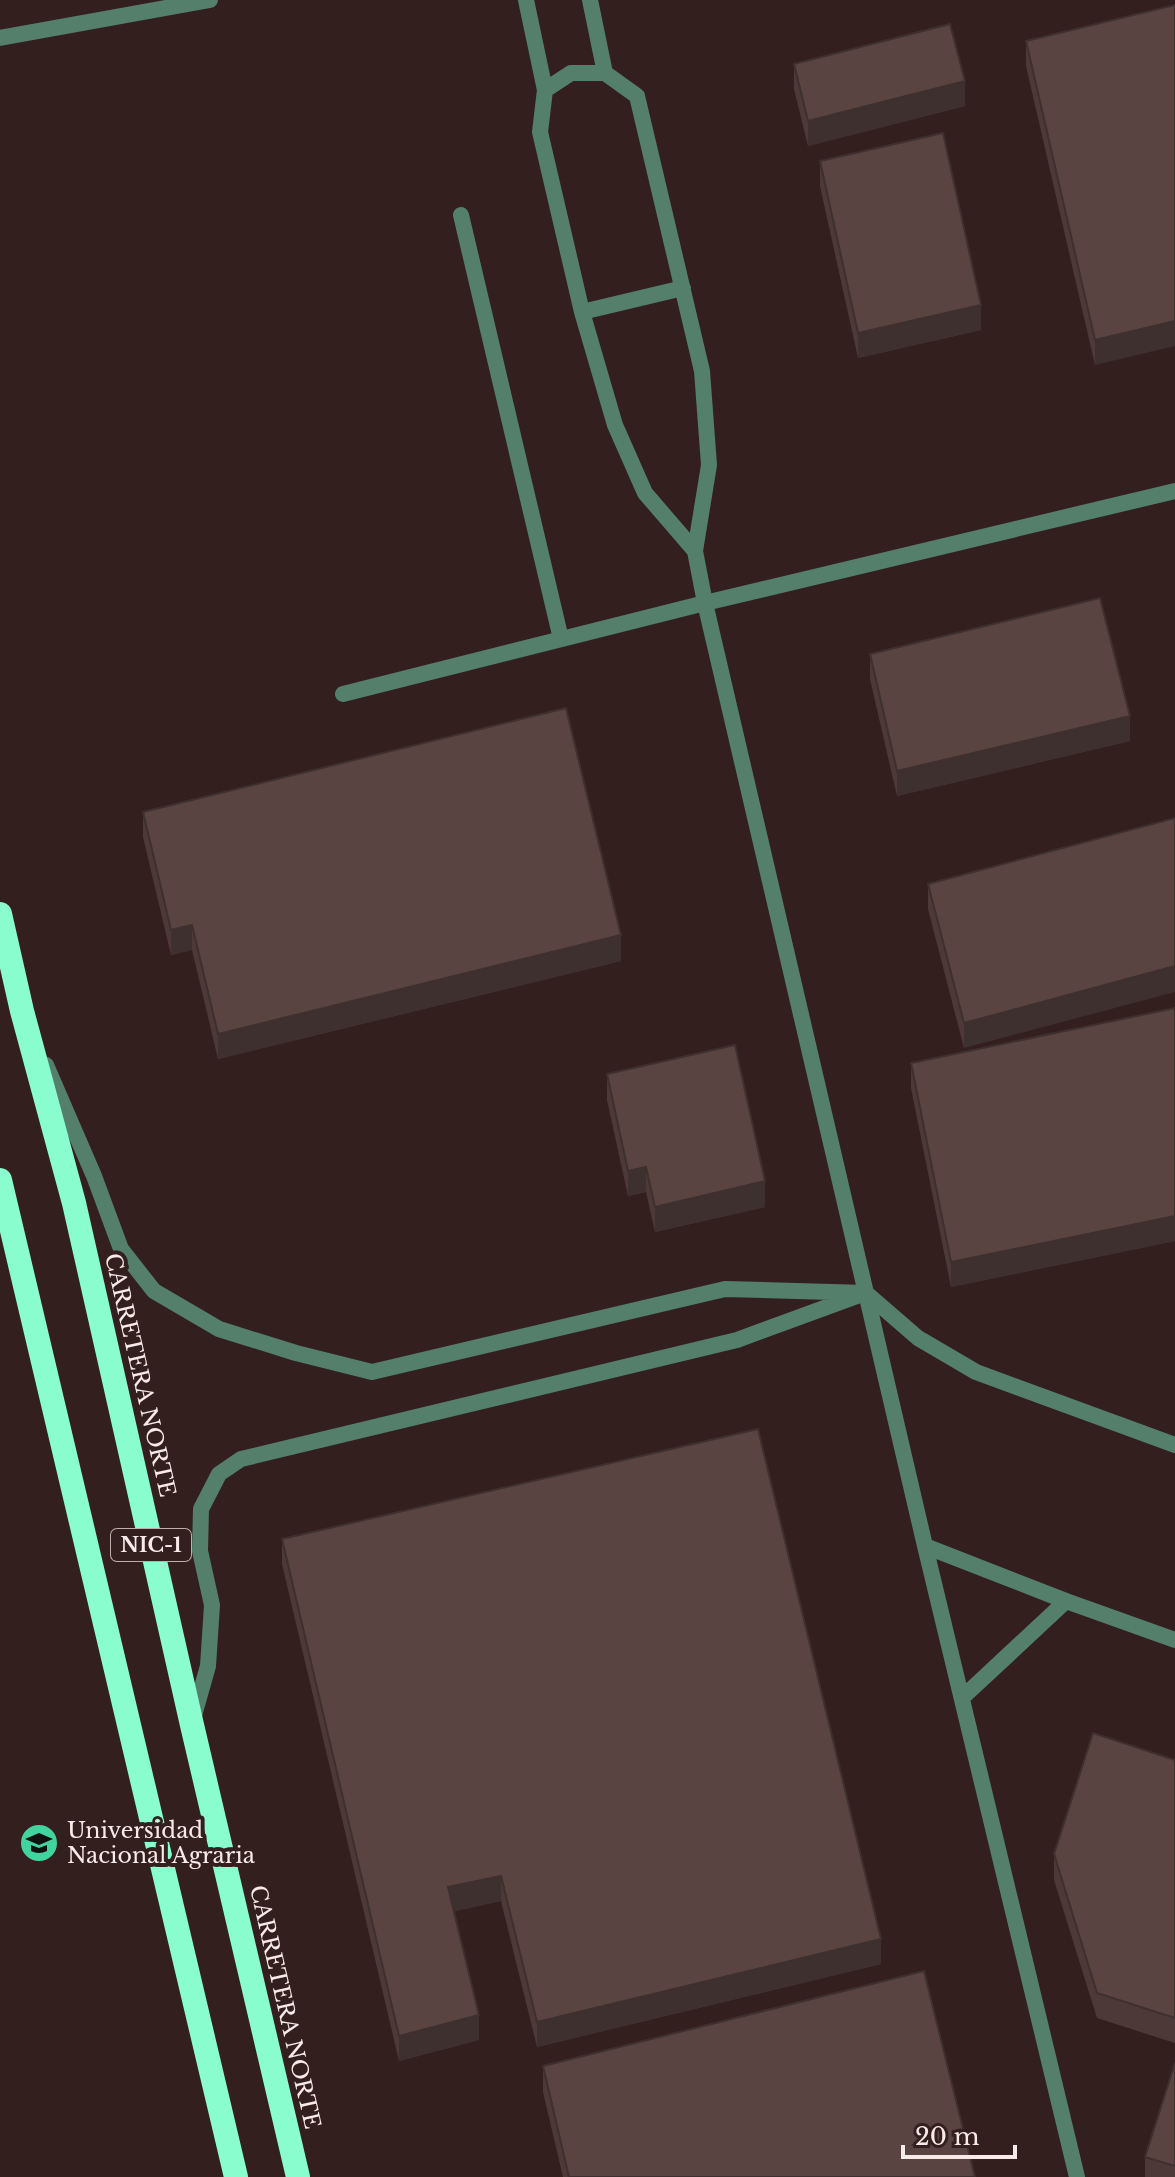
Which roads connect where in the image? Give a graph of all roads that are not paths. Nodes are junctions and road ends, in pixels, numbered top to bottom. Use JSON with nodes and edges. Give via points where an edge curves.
{"nodes":[{"id":1,"x":210,"y":0,"type":"edge"},
{"id":2,"x":526,"y":0,"type":"edge"},
{"id":3,"x":590,"y":0,"type":"edge"},
{"id":4,"x":0,"y":38,"type":"edge"},
{"id":5,"x":605,"y":73,"type":"junction"},
{"id":6,"x":545,"y":90,"type":"junction"},
{"id":7,"x":461,"y":215,"type":"dead end"},
{"id":8,"x":683,"y":288,"type":"junction"},
{"id":9,"x":582,"y":312,"type":"junction"},
{"id":10,"x":1175,"y":491,"type":"edge"},
{"id":11,"x":695,"y":551,"type":"junction"},
{"id":12,"x":705,"y":603,"type":"junction"},
{"id":13,"x":561,"y":639,"type":"junction"},
{"id":14,"x":343,"y":694,"type":"dead end"},
{"id":15,"x":0,"y":914,"type":"edge"},
{"id":16,"x":22,"y":1011,"type":"junction"},
{"id":17,"x":0,"y":1180,"type":"edge"},
{"id":18,"x":866,"y":1293,"type":"junction"},
{"id":19,"x":1175,"y":1445,"type":"edge"},
{"id":20,"x":925,"y":1546,"type":"junction"},
{"id":21,"x":1066,"y":1601,"type":"junction"},
{"id":22,"x":1175,"y":1640,"type":"edge"},
{"id":23,"x":963,"y":1697,"type":"junction"},
{"id":24,"x":192,"y":1725,"type":"junction"},
{"id":25,"x":236,"y":2177,"type":"edge"},
{"id":26,"x":298,"y":2177,"type":"edge"},
{"id":27,"x":1077,"y":2177,"type":"edge"}],
"edges":[{"from":1,"to":4,"type":"street"},
{"from":2,"to":6,"type":"street"},
{"from":3,"to":5,"type":"street"},
{"from":5,"to":6,"type":"street","via":[[571,73]]},
{"from":5,"to":8,"type":"street","via":[[637,96]]},
{"from":6,"to":9,"type":"street","via":[[540,132]]},
{"from":7,"to":13,"type":"street"},
{"from":8,"to":9,"type":"street"},
{"from":8,"to":11,"type":"street","via":[[702,371],[709,465]]},
{"from":9,"to":11,"type":"street","via":[[615,425],[645,493]]},
{"from":10,"to":12,"type":"street"},
{"from":11,"to":12,"type":"street"},
{"from":12,"to":13,"type":"street"},
{"from":12,"to":18,"type":"street"},
{"from":13,"to":14,"type":"street"},
{"from":15,"to":16,"type":"highway","name":"CARRETERA NORTE","number":"NIC-1"},
{"from":16,"to":18,"type":"street","via":[[121,1249],[154,1291],[219,1329],[372,1372],[725,1289]]},
{"from":16,"to":24,"type":"highway","name":"CARRETERA NORTE","number":"NIC-1","via":[[74,1203]]},
{"from":17,"to":25,"type":"highway","number":"NIC-1"},
{"from":18,"to":19,"type":"street","via":[[918,1338],[976,1372]]},
{"from":18,"to":20,"type":"street"},
{"from":18,"to":24,"type":"street","via":[[737,1340],[241,1459],[219,1474],[201,1509],[200,1551],[212,1605],[208,1666]]},
{"from":20,"to":21,"type":"street"},
{"from":20,"to":23,"type":"street"},
{"from":21,"to":22,"type":"street"},
{"from":21,"to":23,"type":"street"},
{"from":23,"to":27,"type":"street"},
{"from":24,"to":26,"type":"highway","name":"CARRETERA NORTE","number":"NIC-1"}]}
